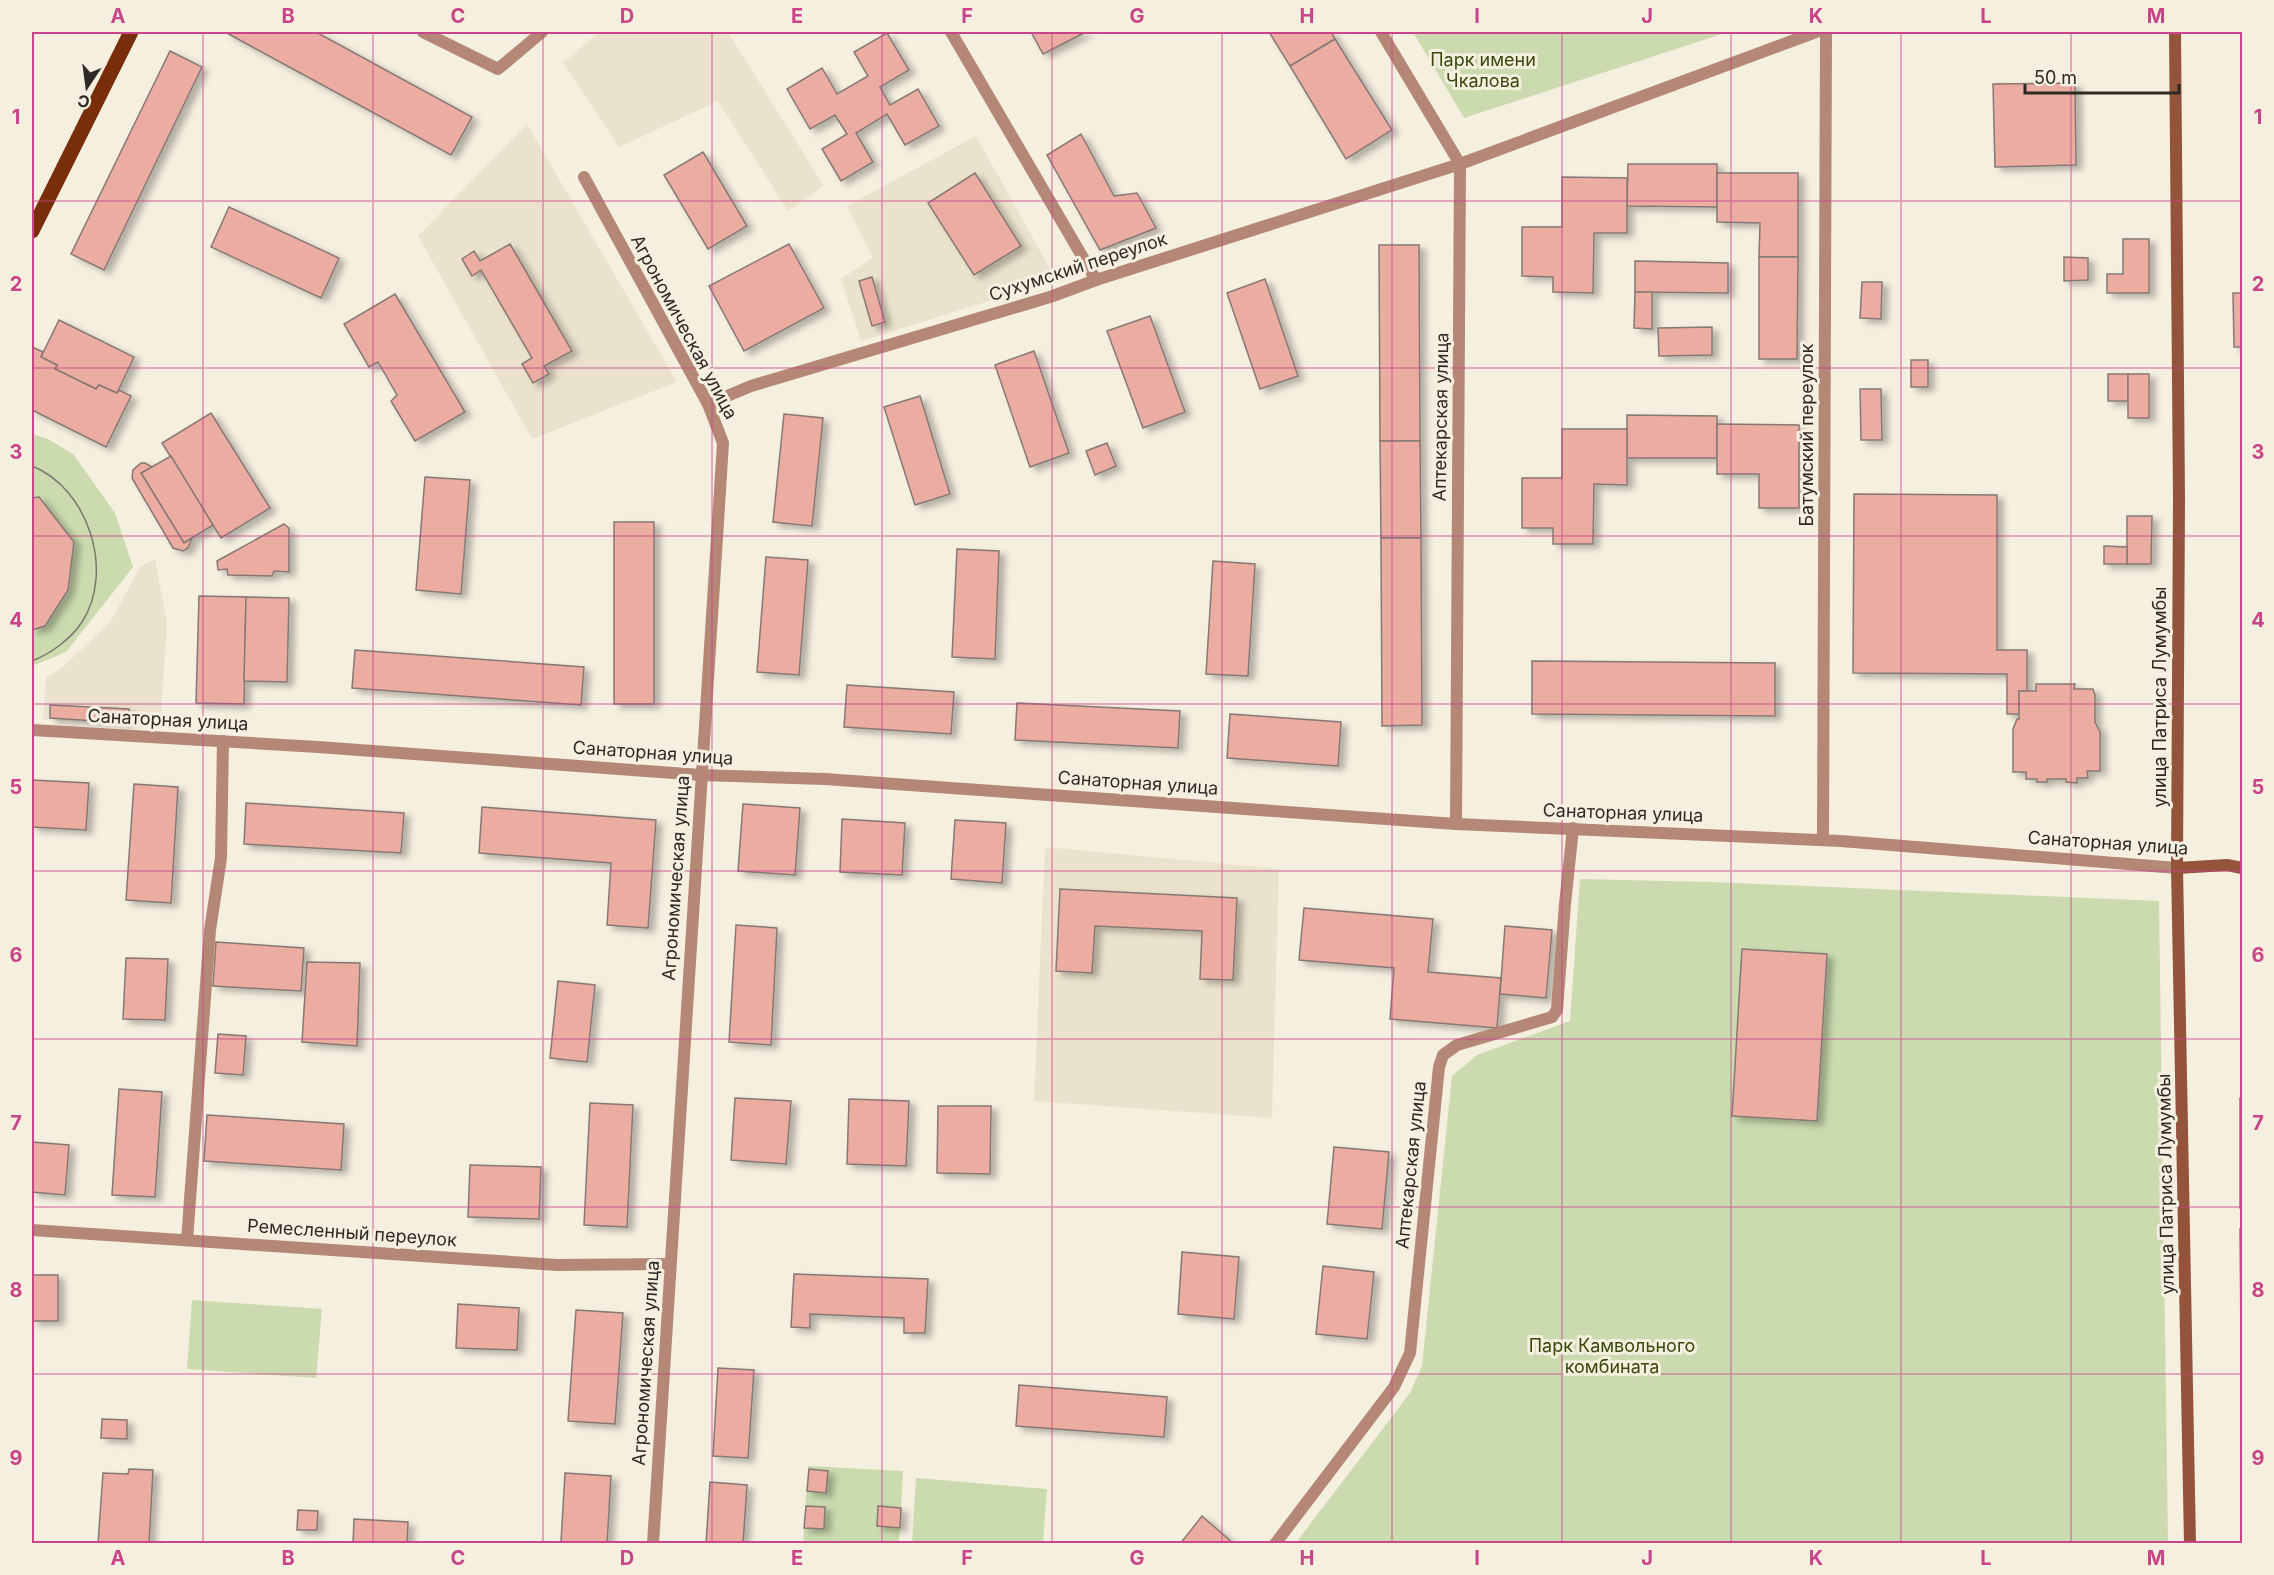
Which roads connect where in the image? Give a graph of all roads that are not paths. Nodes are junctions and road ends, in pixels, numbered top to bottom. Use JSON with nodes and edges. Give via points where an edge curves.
{"nodes":[{"id":1,"x":131,"y":32,"type":"edge"},
{"id":2,"x":423,"y":32,"type":"edge"},
{"id":3,"x":542,"y":32,"type":"edge"},
{"id":4,"x":951,"y":32,"type":"edge"},
{"id":5,"x":1381,"y":32,"type":"edge"},
{"id":6,"x":1816,"y":32,"type":"edge"},
{"id":7,"x":1826,"y":32,"type":"edge"},
{"id":8,"x":2175,"y":32,"type":"edge"},
{"id":9,"x":1461,"y":164,"type":"junction"},
{"id":10,"x":584,"y":177,"type":"dead end"},
{"id":11,"x":32,"y":231,"type":"edge"},
{"id":12,"x":1096,"y":280,"type":"junction"},
{"id":13,"x":708,"y":404,"type":"junction"},
{"id":14,"x":32,"y":730,"type":"edge"},
{"id":15,"x":224,"y":741,"type":"junction"},
{"id":16,"x":701,"y":775,"type":"junction"},
{"id":17,"x":1456,"y":824,"type":"junction"},
{"id":18,"x":1573,"y":828,"type":"junction"},
{"id":19,"x":1823,"y":839,"type":"junction"},
{"id":20,"x":2177,"y":868,"type":"junction"},
{"id":21,"x":2242,"y":868,"type":"edge"},
{"id":22,"x":32,"y":1230,"type":"edge"},
{"id":23,"x":187,"y":1240,"type":"junction"},
{"id":24,"x":670,"y":1264,"type":"junction"},
{"id":25,"x":1275,"y":1543,"type":"edge"},
{"id":26,"x":653,"y":1544,"type":"edge"},
{"id":27,"x":2190,"y":1544,"type":"edge"}],
"edges":[{"from":1,"to":11,"type":"main road"},
{"from":2,"to":3,"type":"street","via":[[498,69]]},
{"from":4,"to":12,"type":"street"},
{"from":5,"to":9,"type":"street"},
{"from":6,"to":9,"type":"street","name":"Сухумский переулок"},
{"from":7,"to":19,"type":"street","name":"Батумский переулок"},
{"from":8,"to":20,"type":"street","name":"улица Патриса Лумумбы"},
{"from":9,"to":12,"type":"street","name":"Сухумский переулок"},
{"from":9,"to":17,"type":"street","name":"Аптекарская улица"},
{"from":10,"to":13,"type":"street","name":"Агрономическая улица"},
{"from":12,"to":13,"type":"street","name":"Сухумский переулок","via":[[751,386]]},
{"from":13,"to":16,"type":"street","name":"Агрономическая улица","via":[[723,443]]},
{"from":14,"to":15,"type":"street","name":"Санаторная улица"},
{"from":15,"to":16,"type":"street","name":"Санаторная улица"},
{"from":15,"to":23,"type":"street","via":[[221,858],[210,930]]},
{"from":16,"to":17,"type":"street","name":"Санаторная улица","via":[[837,780]]},
{"from":16,"to":24,"type":"street","name":"Агрономическая улица"},
{"from":17,"to":18,"type":"street","name":"Санаторная улица"},
{"from":18,"to":19,"type":"street","name":"Санаторная улица"},
{"from":18,"to":25,"type":"street","name":"Аптекарская улица","via":[[1557,1010],[1552,1017],[1457,1045],[1443,1055],[1410,1353],[1394,1388]]},
{"from":19,"to":20,"type":"street","name":"Санаторная улица"},
{"from":20,"to":21,"type":"street","name":"Санаторная улица"},
{"from":20,"to":27,"type":"street","name":"улица Патриса Лумумбы"},
{"from":22,"to":23,"type":"street","name":"Ремесленный переулок"},
{"from":23,"to":24,"type":"street","name":"Ремесленный переулок","via":[[557,1265]]},
{"from":24,"to":26,"type":"street","name":"Агрономическая улица"}]}
